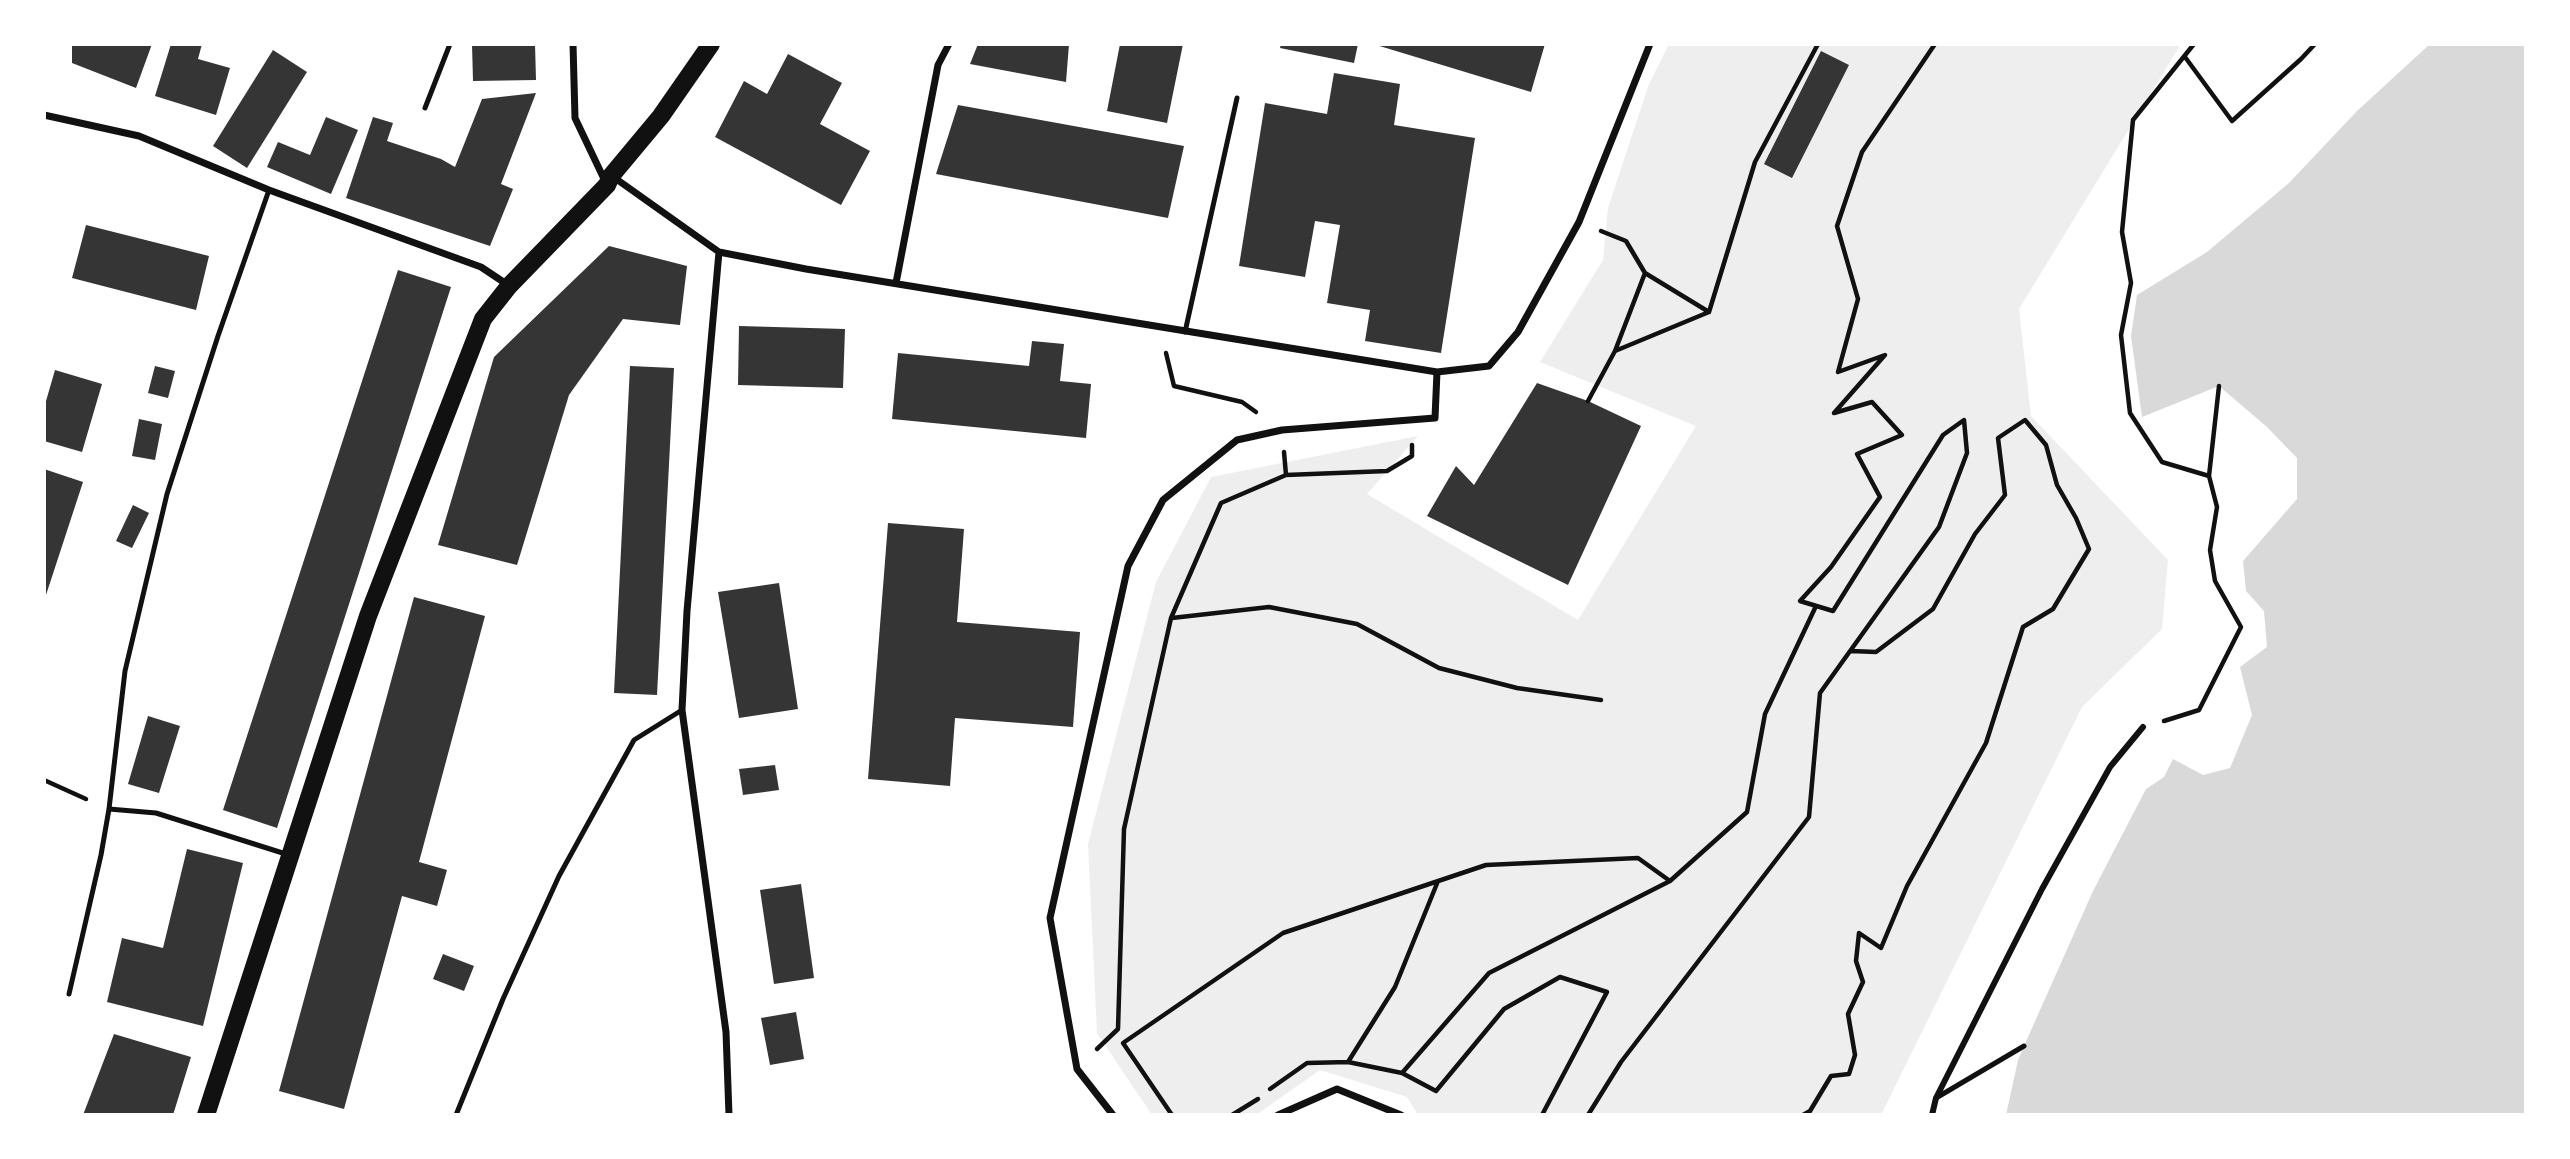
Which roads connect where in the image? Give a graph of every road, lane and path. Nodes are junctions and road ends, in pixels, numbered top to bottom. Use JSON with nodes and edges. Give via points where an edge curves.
{"nodes":[{"id":1,"x":450,"y":44,"type":"edge"},
{"id":2,"x":573,"y":44,"type":"edge"},
{"id":3,"x":711,"y":44,"type":"edge"},
{"id":4,"x":949,"y":44,"type":"edge"},
{"id":5,"x":1650,"y":44,"type":"edge"},
{"id":6,"x":1818,"y":44,"type":"edge"},
{"id":7,"x":1935,"y":44,"type":"edge"},
{"id":8,"x":2194,"y":44,"type":"edge"},
{"id":9,"x":2315,"y":44,"type":"edge"},
{"id":10,"x":2185,"y":57,"type":"junction"},
{"id":11,"x":1237,"y":98,"type":"dead end"},
{"id":12,"x":425,"y":108,"type":"dead end"},
{"id":13,"x":44,"y":115,"type":"edge"},
{"id":14,"x":609,"y":180,"type":"junction"},
{"id":15,"x":269,"y":190,"type":"junction"},
{"id":16,"x":1579,"y":222,"type":"junction"},
{"id":17,"x":719,"y":252,"type":"junction"},
{"id":18,"x":1645,"y":273,"type":"junction"},
{"id":19,"x":896,"y":283,"type":"junction"},
{"id":20,"x":509,"y":286,"type":"junction"},
{"id":21,"x":1709,"y":312,"type":"junction"},
{"id":22,"x":1161,"y":328,"type":"junction"},
{"id":23,"x":1185,"y":332,"type":"junction"},
{"id":24,"x":1615,"y":351,"type":"junction"},
{"id":25,"x":1437,"y":372,"type":"junction"},
{"id":26,"x":2219,"y":386,"type":"dead end"},
{"id":27,"x":1588,"y":401,"type":"dead end"},
{"id":28,"x":1411,"y":419,"type":"junction"},
{"id":29,"x":1282,"y":430,"type":"junction"},
{"id":30,"x":2209,"y":476,"type":"junction"},
{"id":31,"x":1816,"y":606,"type":"junction"},
{"id":32,"x":1171,"y":618,"type":"junction"},
{"id":33,"x":1850,"y":652,"type":"junction"},
{"id":34,"x":1601,"y":700,"type":"dead end"},
{"id":35,"x":682,"y":710,"type":"junction"},
{"id":36,"x":2143,"y":727,"type":"joint"},
{"id":37,"x":44,"y":780,"type":"edge"},
{"id":38,"x":109,"y":809,"type":"junction"},
{"id":39,"x":289,"y":855,"type":"junction"},
{"id":40,"x":1438,"y":881,"type":"junction"},
{"id":41,"x":1670,"y":881,"type":"junction"},
{"id":42,"x":69,"y":994,"type":"dead end"},
{"id":43,"x":2024,"y":1046,"type":"dead end"},
{"id":44,"x":1077,"y":1069,"type":"junction"},
{"id":45,"x":1402,"y":1073,"type":"junction"},
{"id":46,"x":1936,"y":1098,"type":"junction"},
{"id":47,"x":206,"y":1115,"type":"edge"},
{"id":48,"x":456,"y":1115,"type":"edge"},
{"id":49,"x":729,"y":1115,"type":"edge"},
{"id":50,"x":1113,"y":1115,"type":"edge"},
{"id":51,"x":1172,"y":1115,"type":"edge"},
{"id":52,"x":1278,"y":1115,"type":"edge"},
{"id":53,"x":1401,"y":1115,"type":"edge"},
{"id":54,"x":1542,"y":1115,"type":"edge"},
{"id":55,"x":1588,"y":1115,"type":"edge"},
{"id":56,"x":1803,"y":1115,"type":"edge"},
{"id":57,"x":1932,"y":1115,"type":"edge"}],
"edges":[{"from":1,"to":12,"type":"lane"},
{"from":2,"to":14,"type":"street","via":[[575,118]]},
{"from":3,"to":14,"type":"main road","via":[[662,116]]},
{"from":4,"to":19,"type":"street","via":[[938,65]]},
{"from":5,"to":16,"type":"street"},
{"from":6,"to":21,"type":"path","via":[[1755,162]]},
{"from":7,"to":31,"type":"path","via":[[1862,152],[1837,226],[1858,299],[1838,372],[1885,355],[1834,413],[1872,402],[1902,435],[1857,454],[1880,497],[1800,601]]},
{"from":8,"to":10,"type":"path"},
{"from":9,"to":10,"type":"path","via":[[2232,121]]},
{"from":10,"to":30,"type":"path","via":[[2133,120],[2122,232],[2131,283],[2121,335],[2130,413],[2162,462]]},
{"from":11,"to":23,"type":"lane"},
{"from":13,"to":15,"type":"street","via":[[139,136]]},
{"from":14,"to":17,"type":"street"},
{"from":14,"to":20,"type":"main road"},
{"from":15,"to":20,"type":"street","via":[[481,267]]},
{"from":15,"to":38,"type":"lane","via":[[167,494],[125,671]]},
{"from":16,"to":18,"type":"path","via":[[1626,241]]},
{"from":16,"to":25,"type":"street","via":[[1518,332],[1489,366]]},
{"from":17,"to":19,"type":"street"},
{"from":17,"to":35,"type":"street"},
{"from":18,"to":21,"type":"path"},
{"from":18,"to":24,"type":"path"},
{"from":19,"to":22,"type":"street"},
{"from":20,"to":39,"type":"main road","via":[[483,319],[368,616]]},
{"from":21,"to":24,"type":"path"},
{"from":22,"to":23,"type":"street"},
{"from":22,"to":29,"type":"path","via":[[1174,386],[1242,402]]},
{"from":23,"to":25,"type":"street"},
{"from":24,"to":27,"type":"path"},
{"from":25,"to":28,"type":"street","via":[[1435,418]]},
{"from":26,"to":30,"type":"path"},
{"from":28,"to":29,"type":"street"},
{"from":28,"to":32,"type":"path","via":[[1412,456],[1387,471],[1286,475],[1221,503]]},
{"from":29,"to":44,"type":"street","via":[[1237,440],[1163,500],[1128,566],[1050,918]]},
{"from":30,"to":36,"type":"path","via":[[2217,507],[2210,550],[2215,580],[2241,627],[2199,710]]},
{"from":31,"to":33,"type":"path","via":[[1833,611],[1942,435],[1964,420],[1967,453],[1939,527]]},
{"from":31,"to":41,"type":"path","via":[[1765,714],[1747,812]]},
{"from":32,"to":34,"type":"path","via":[[1269,607],[1332,619],[1357,624],[1439,668],[1517,688]]},
{"from":32,"to":44,"type":"path","via":[[1125,829],[1118,1029]]},
{"from":33,"to":55,"type":"path","via":[[1820,693],[1809,817],[1621,1062]]},
{"from":33,"to":56,"type":"path","via":[[1876,652],[1933,609],[1975,534],[2005,495],[1998,438],[2025,420],[2046,445],[2057,485],[2089,549],[2053,609],[2023,627],[1986,743],[1907,886],[1881,948],[1859,933],[1856,961],[1863,982],[1848,1014],[1854,1055],[1849,1074],[1831,1076]]},
{"from":35,"to":48,"type":"lane","via":[[634,740],[559,876]]},
{"from":35,"to":49,"type":"street","via":[[726,1032]]},
{"from":36,"to":46,"type":"street","via":[[2110,766],[2042,888]]},
{"from":37,"to":38,"type":"path"},
{"from":38,"to":39,"type":"lane","via":[[156,813]]},
{"from":38,"to":42,"type":"lane"},
{"from":39,"to":47,"type":"main road"},
{"from":40,"to":41,"type":"path","via":[[1486,865],[1638,858]]},
{"from":40,"to":45,"type":"path","via":[[1395,987],[1348,1062]]},
{"from":40,"to":51,"type":"path","via":[[1283,933],[1123,1043]]},
{"from":41,"to":45,"type":"path","via":[[1489,973]]},
{"from":43,"to":46,"type":"lane"},
{"from":44,"to":50,"type":"street"},
{"from":45,"to":54,"type":"path","via":[[1436,1091],[1504,1009],[1560,976],[1607,992]]},
{"from":46,"to":57,"type":"street"},
{"from":52,"to":53,"type":"street","via":[[1337,1089]]}]}
